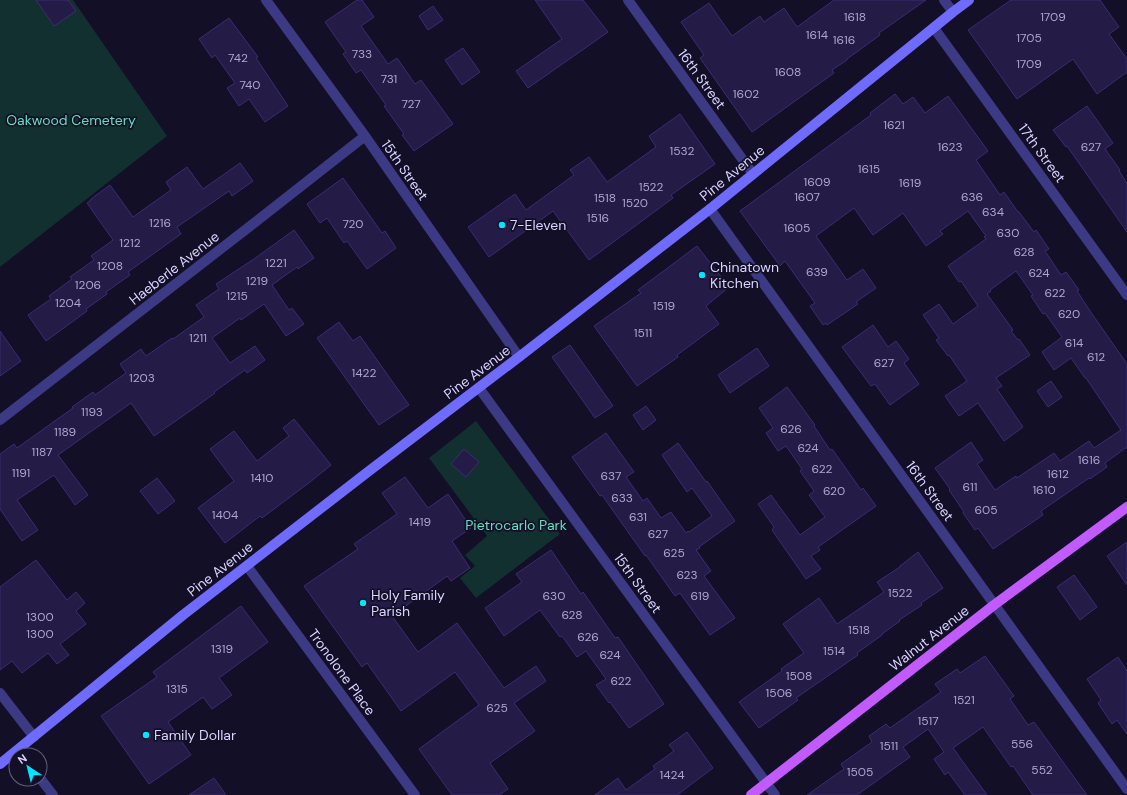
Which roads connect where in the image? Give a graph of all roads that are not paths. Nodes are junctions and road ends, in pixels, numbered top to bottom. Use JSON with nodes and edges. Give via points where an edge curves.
{"nodes":[{"id":1,"x":266,"y":0,"type":"edge"},
{"id":2,"x":628,"y":0,"type":"edge"},
{"id":3,"x":944,"y":0,"type":"edge"},
{"id":4,"x":969,"y":0,"type":"edge"},
{"id":5,"x":953,"y":12,"type":"junction"},
{"id":6,"x":934,"y":28,"type":"junction"},
{"id":7,"x":365,"y":136,"type":"junction"},
{"id":8,"x":753,"y":174,"type":"junction"},
{"id":9,"x":710,"y":209,"type":"junction"},
{"id":10,"x":1127,"y":295,"type":"edge"},
{"id":11,"x":519,"y":357,"type":"junction"},
{"id":12,"x":479,"y":388,"type":"junction"},
{"id":13,"x":0,"y":420,"type":"edge"},
{"id":14,"x":1127,"y":507,"type":"edge"},
{"id":15,"x":247,"y":566,"type":"junction"},
{"id":16,"x":994,"y":605,"type":"junction"},
{"id":17,"x":0,"y":693,"type":"edge"},
{"id":18,"x":34,"y":737,"type":"junction"},
{"id":19,"x":25,"y":747,"type":"edge"},
{"id":20,"x":767,"y":783,"type":"junction"},
{"id":21,"x":47,"y":787,"type":"edge"},
{"id":22,"x":1127,"y":789,"type":"edge"},
{"id":23,"x":53,"y":795,"type":"edge"},
{"id":24,"x":415,"y":795,"type":"edge"},
{"id":25,"x":751,"y":795,"type":"edge"},
{"id":26,"x":775,"y":795,"type":"edge"}],
"edges":[{"from":1,"to":7,"type":"street","name":"15th Street"},
{"from":2,"to":8,"type":"street","name":"16th Street"},
{"from":3,"to":5,"type":"street"},
{"from":4,"to":5,"type":"main road","name":"Pine Avenue"},
{"from":5,"to":6,"type":"main road","name":"Pine Avenue"},
{"from":6,"to":8,"type":"main road","name":"Pine Avenue"},
{"from":6,"to":10,"type":"street","name":"17th Street"},
{"from":7,"to":11,"type":"street","name":"15th Street"},
{"from":7,"to":13,"type":"street","name":"Haeberle Avenue"},
{"from":8,"to":9,"type":"main road","name":"Pine Avenue"},
{"from":9,"to":11,"type":"main road","name":"Pine Avenue"},
{"from":9,"to":16,"type":"street","name":"16th Street"},
{"from":11,"to":12,"type":"main road","name":"Pine Avenue"},
{"from":12,"to":15,"type":"main road","name":"Pine Avenue"},
{"from":12,"to":20,"type":"street","name":"15th Street"},
{"from":14,"to":16,"type":"main road","name":"Walnut Avenue"},
{"from":15,"to":18,"type":"main road","name":"Pine Avenue","via":[[135,653]]},
{"from":15,"to":24,"type":"street","name":"Tronolone Place"},
{"from":16,"to":20,"type":"main road","name":"Walnut Avenue"},
{"from":16,"to":22,"type":"street","name":"16th Street"},
{"from":17,"to":18,"type":"street"},
{"from":18,"to":19,"type":"main road","name":"Pine Avenue"},
{"from":20,"to":25,"type":"main road","name":"Walnut Avenue"},
{"from":20,"to":26,"type":"street","name":"15th Street"},
{"from":21,"to":23,"type":"street"}]}
